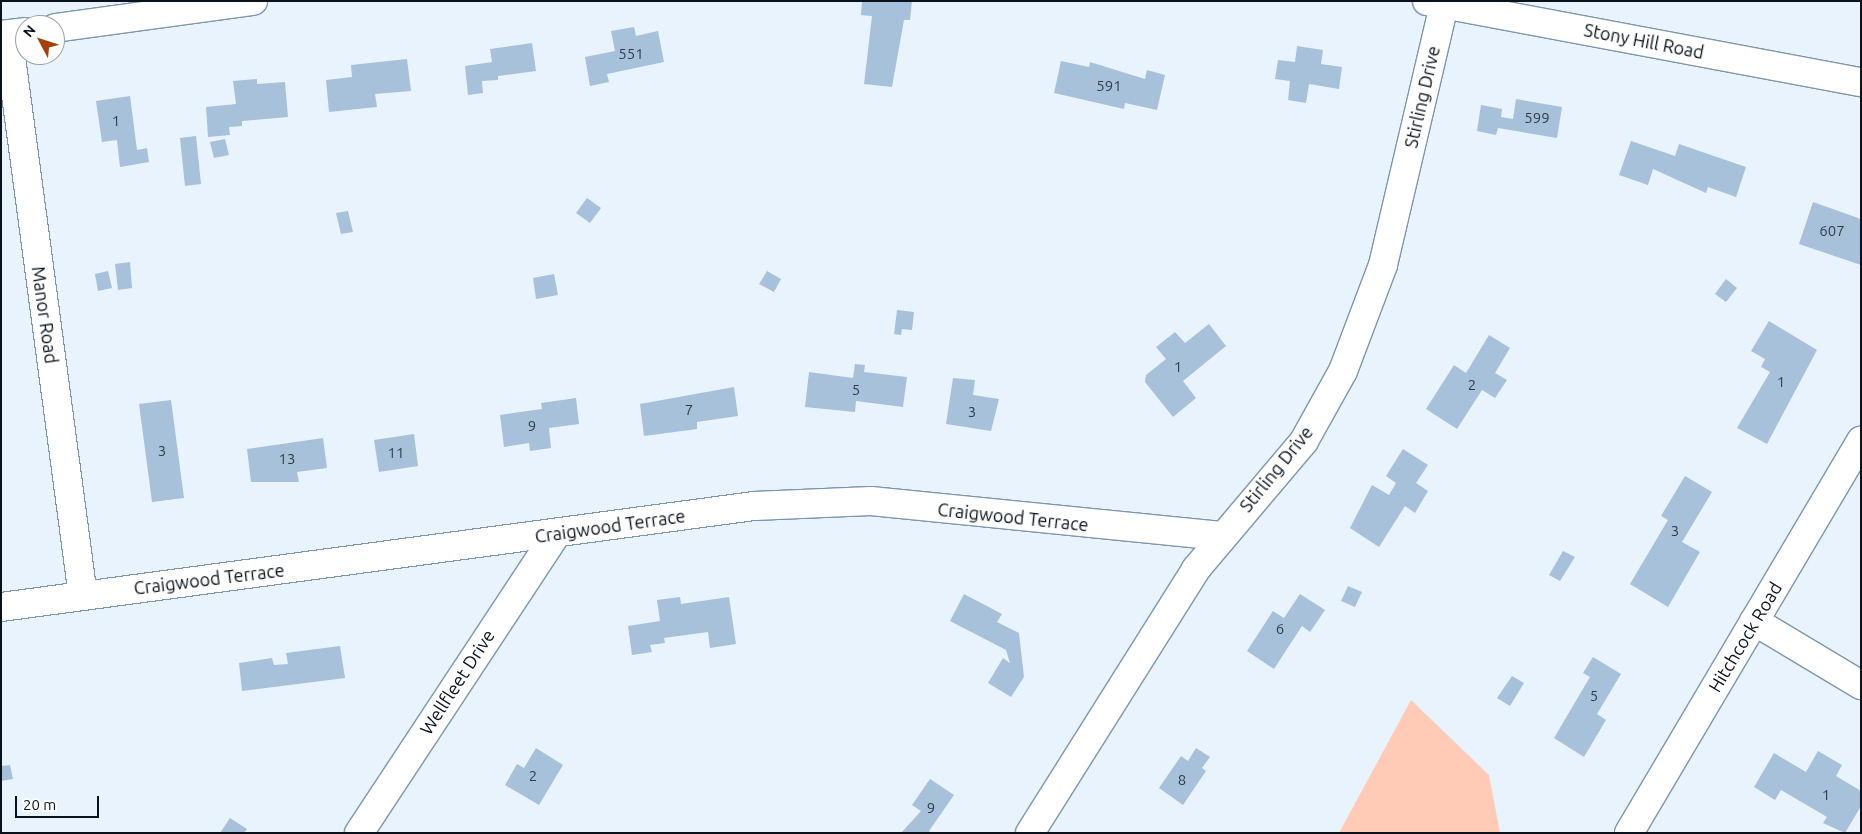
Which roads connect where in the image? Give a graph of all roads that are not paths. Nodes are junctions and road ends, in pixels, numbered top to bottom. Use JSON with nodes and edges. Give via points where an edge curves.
{"nodes":[{"id":1,"x":252,"y":1,"type":"edge"},
{"id":2,"x":1435,"y":3,"type":"edge"},
{"id":3,"x":65,"y":27,"type":"edge"},
{"id":4,"x":12,"y":34,"type":"edge"},
{"id":5,"x":1861,"y":82,"type":"edge"},
{"id":6,"x":1861,"y":441,"type":"edge"},
{"id":7,"x":556,"y":534,"type":"junction"},
{"id":8,"x":1221,"y":536,"type":"junction"},
{"id":9,"x":82,"y":596,"type":"junction"},
{"id":10,"x":1,"y":607,"type":"edge"},
{"id":11,"x":1754,"y":621,"type":"junction"},
{"id":12,"x":1861,"y":685,"type":"edge"},
{"id":13,"x":359,"y":833,"type":"edge"},
{"id":14,"x":1030,"y":833,"type":"edge"},
{"id":15,"x":1629,"y":833,"type":"edge"}],
"edges":[{"from":1,"to":3,"type":"street"},
{"from":2,"to":5,"type":"street","name":"Stony Hill Road"},
{"from":2,"to":8,"type":"street","name":"Stirling Drive","via":[[1382,265],[1357,338],[1304,441]]},
{"from":4,"to":9,"type":"street","name":"Manor Road"},
{"from":6,"to":11,"type":"street","name":"Hitchcock Road"},
{"from":7,"to":8,"type":"street","name":"Craigwood Terrace","via":[[754,506],[870,501]]},
{"from":7,"to":9,"type":"street","name":"Craigwood Terrace"},
{"from":7,"to":13,"type":"street","name":"Wellfleet Drive"},
{"from":8,"to":14,"type":"street","name":"Stirling Drive"},
{"from":9,"to":10,"type":"street","name":"Craigwood Terrace"},
{"from":11,"to":12,"type":"street"},
{"from":11,"to":15,"type":"street","name":"Hitchcock Road"}]}
